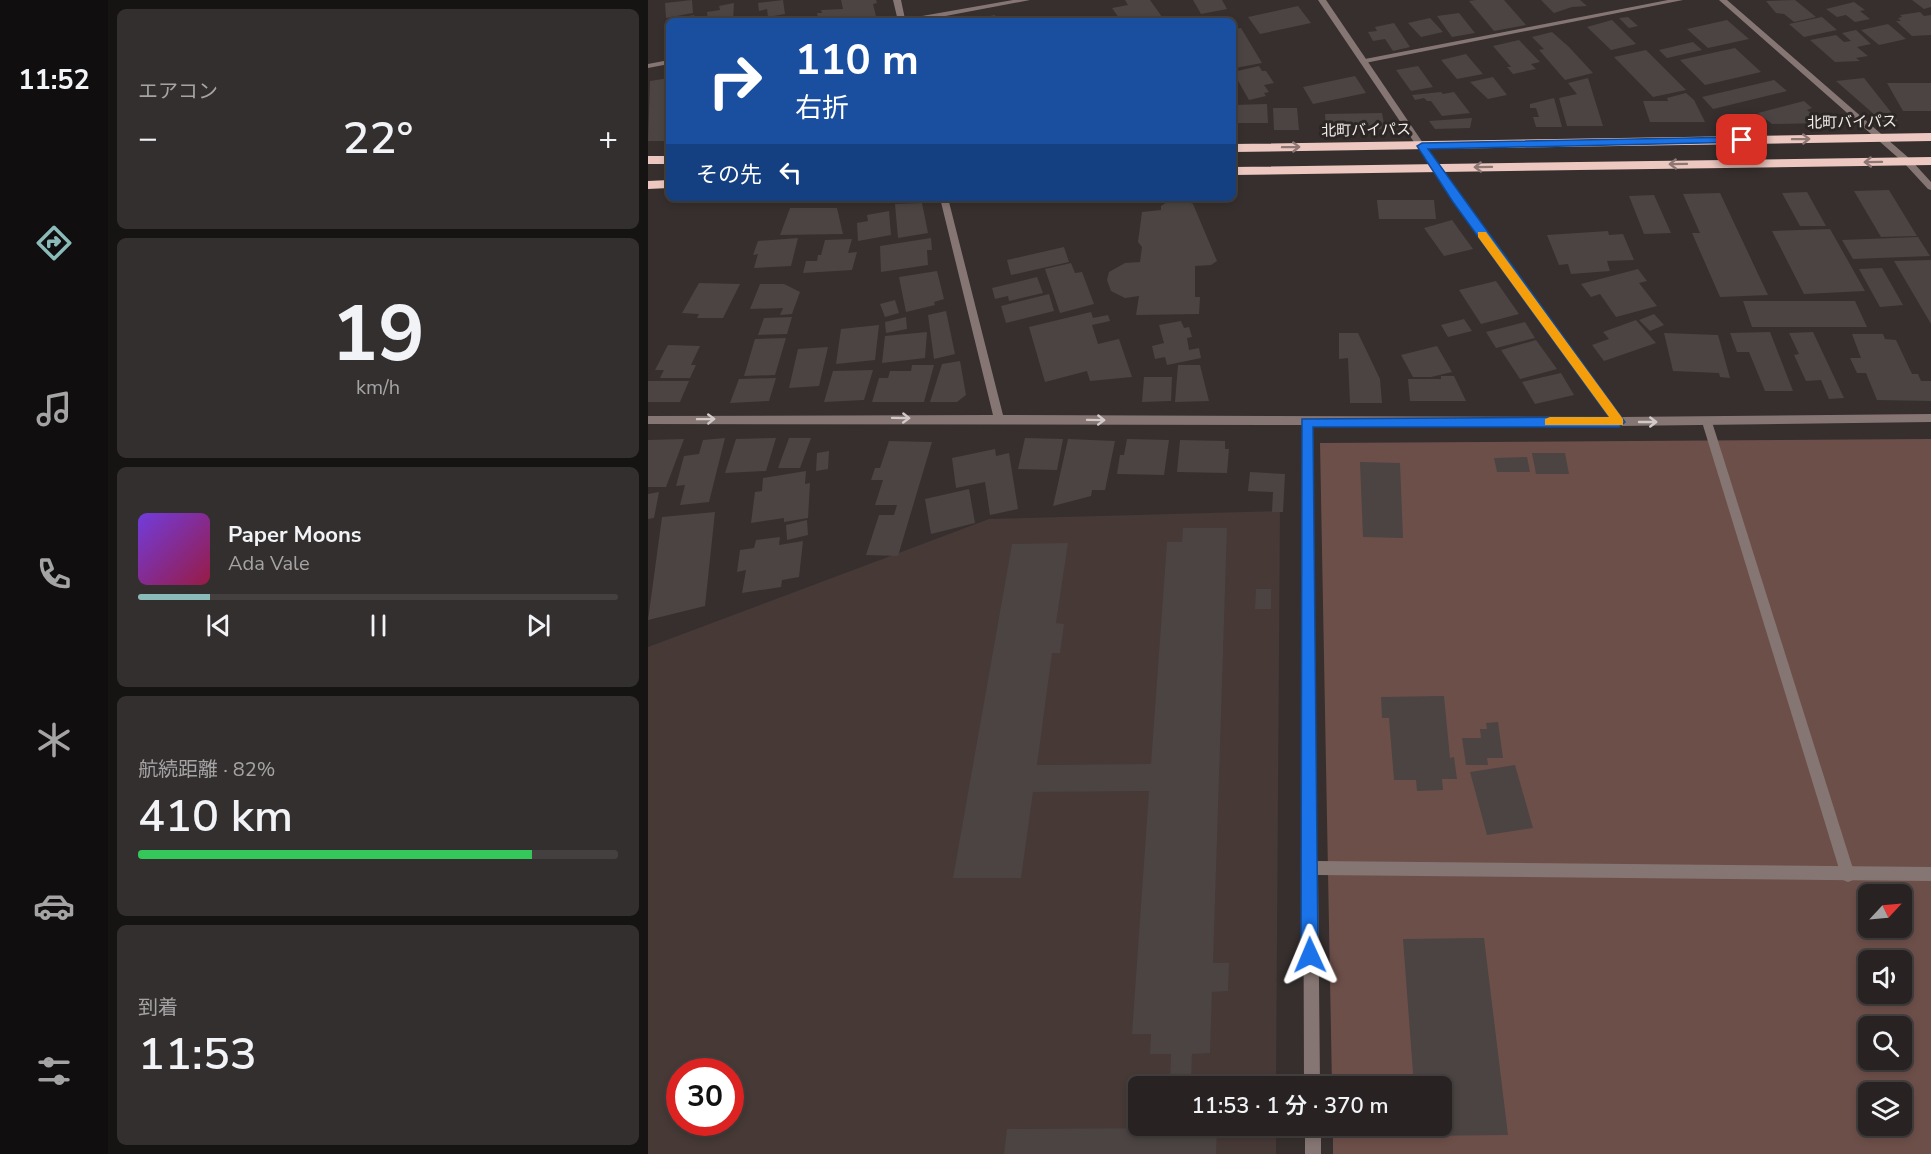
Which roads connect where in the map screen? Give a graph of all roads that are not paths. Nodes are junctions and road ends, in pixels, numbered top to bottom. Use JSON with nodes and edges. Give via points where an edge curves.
{"nodes":[{"id":1,"x":897,"y":0,"type":"edge"},
{"id":2,"x":1026,"y":0,"type":"edge"},
{"id":3,"x":1322,"y":0,"type":"edge"},
{"id":4,"x":1679,"y":0,"type":"edge"},
{"id":5,"x":1723,"y":0,"type":"edge"},
{"id":6,"x":903,"y":18,"type":"edge"},
{"id":7,"x":921,"y":18,"type":"edge"},
{"id":8,"x":1365,"y":61,"type":"junction"},
{"id":9,"x":666,"y":63,"type":"edge"},
{"id":10,"x":648,"y":66,"type":"edge"},
{"id":11,"x":1931,"y":137,"type":"edge"},
{"id":12,"x":1880,"y":138,"type":"junction"},
{"id":13,"x":1422,"y":146,"type":"junction"},
{"id":14,"x":1236,"y":148,"type":"edge"},
{"id":15,"x":648,"y":160,"type":"edge"},
{"id":16,"x":666,"y":160,"type":"edge"},
{"id":17,"x":1907,"y":161,"type":"junction"},
{"id":18,"x":1931,"y":161,"type":"edge"},
{"id":19,"x":1435,"y":168,"type":"junction"},
{"id":20,"x":1236,"y":171,"type":"edge"},
{"id":21,"x":666,"y":184,"type":"edge"},
{"id":22,"x":648,"y":185,"type":"edge"},
{"id":23,"x":1931,"y":188,"type":"edge"},
{"id":24,"x":945,"y":201,"type":"edge"},
{"id":25,"x":1931,"y":418,"type":"edge"},
{"id":26,"x":999,"y":419,"type":"junction"},
{"id":27,"x":648,"y":420,"type":"edge"},
{"id":28,"x":1307,"y":422,"type":"junction"},
{"id":29,"x":1619,"y":422,"type":"junction"},
{"id":30,"x":1707,"y":422,"type":"junction"},
{"id":31,"x":1309,"y":868,"type":"junction"},
{"id":32,"x":1931,"y":874,"type":"edge"},
{"id":33,"x":1848,"y":875,"type":"junction"},
{"id":34,"x":1312,"y":1076,"type":"edge"},
{"id":35,"x":1313,"y":1136,"type":"edge"},
{"id":36,"x":1313,"y":1154,"type":"edge"}],
"edges":[{"from":1,"to":6,"type":"street"},
{"from":2,"to":7,"type":"street"},
{"from":3,"to":8,"type":"street"},
{"from":4,"to":8,"type":"street"},
{"from":5,"to":12,"type":"street"},
{"from":8,"to":13,"type":"street"},
{"from":9,"to":10,"type":"street"},
{"from":11,"to":12,"type":"highway","name":"北町バイパス"},
{"from":13,"to":12,"type":"highway","name":"北町バイパス","one_way":true},
{"from":12,"to":17,"type":"street"},
{"from":14,"to":13,"type":"highway","name":"北町バイパス","one_way":true},
{"from":13,"to":19,"type":"street"},
{"from":15,"to":16,"type":"highway"},
{"from":17,"to":18,"type":"highway"},
{"from":17,"to":19,"type":"highway","one_way":true},
{"from":17,"to":23,"type":"street"},
{"from":19,"to":20,"type":"highway"},
{"from":19,"to":29,"type":"street"},
{"from":21,"to":22,"type":"highway"},
{"from":24,"to":26,"type":"street"},
{"from":25,"to":30,"type":"street"},
{"from":27,"to":26,"type":"street","one_way":true},
{"from":26,"to":28,"type":"street","one_way":true},
{"from":28,"to":29,"type":"street"},
{"from":28,"to":31,"type":"street"},
{"from":29,"to":30,"type":"street","one_way":true},
{"from":30,"to":33,"type":"street"},
{"from":31,"to":33,"type":"street"},
{"from":31,"to":34,"type":"street"},
{"from":32,"to":33,"type":"street"},
{"from":35,"to":36,"type":"street"}]}
